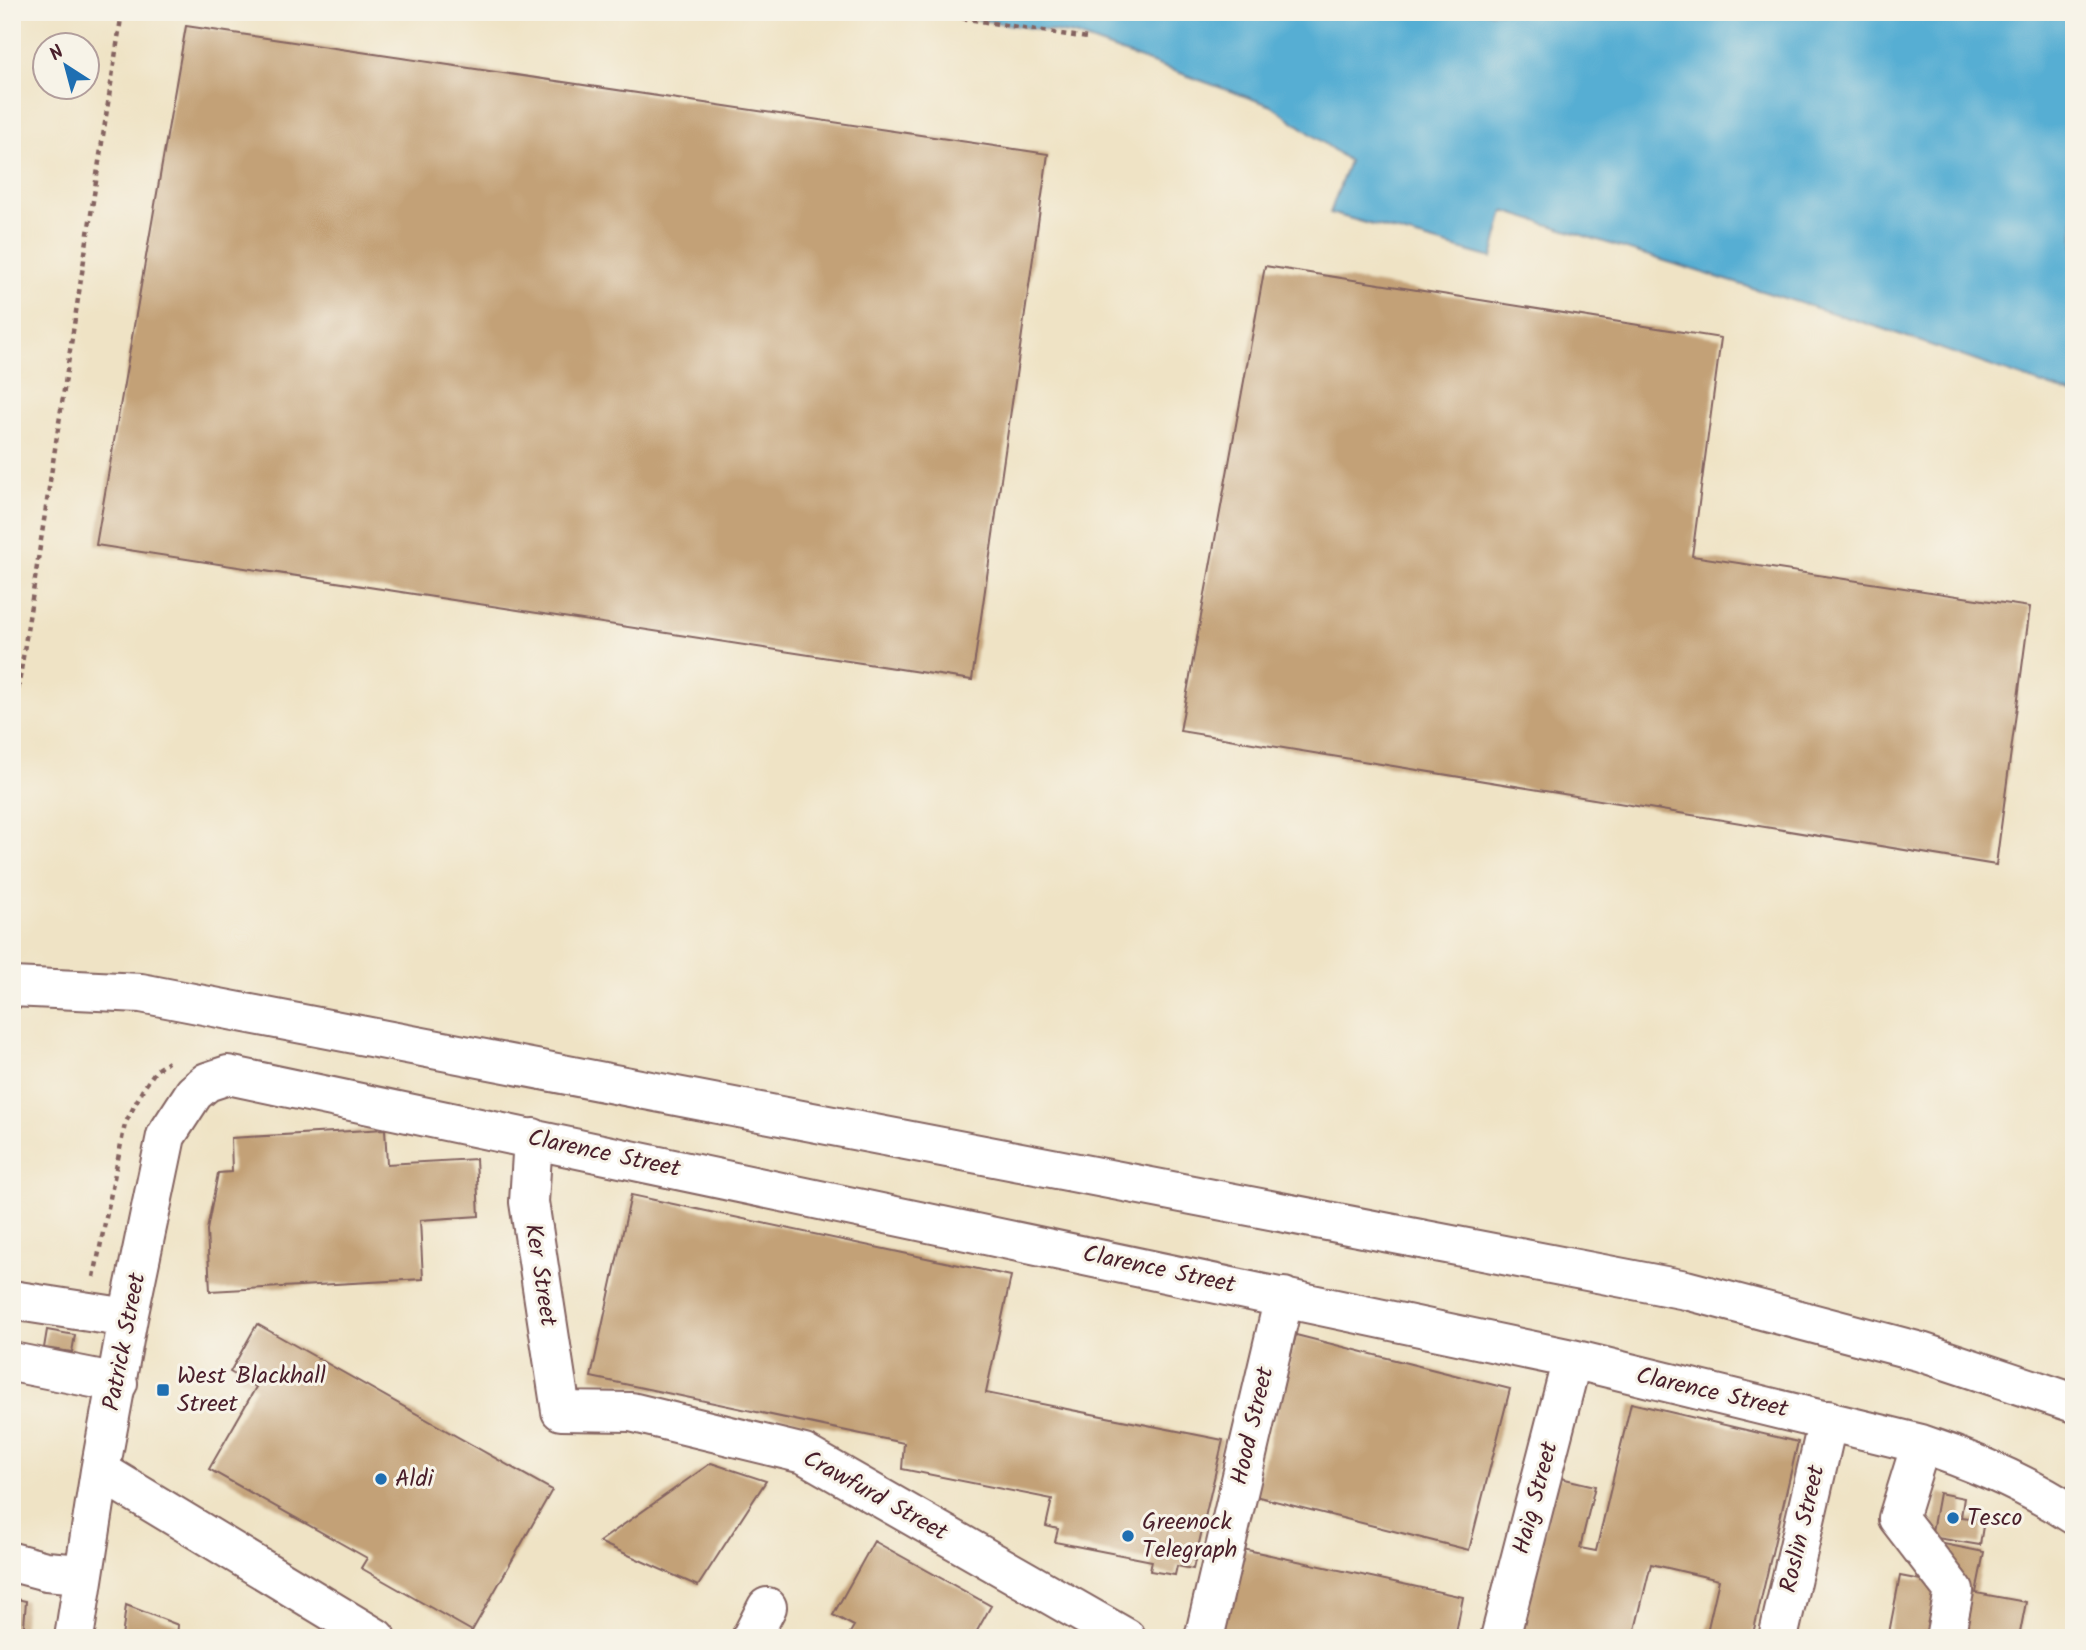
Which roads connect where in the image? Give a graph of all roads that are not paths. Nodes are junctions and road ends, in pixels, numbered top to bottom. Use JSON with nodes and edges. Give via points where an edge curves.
{"nodes":[{"id":1,"x":12,"y":987,"type":"edge"},
{"id":2,"x":228,"y":1075,"type":"joint"},
{"id":3,"x":533,"y":1139,"type":"junction"},
{"id":4,"x":1284,"y":1297,"type":"junction"},
{"id":5,"x":12,"y":1300,"type":"edge"},
{"id":6,"x":128,"y":1318,"type":"junction"},
{"id":7,"x":1572,"y":1359,"type":"junction"},
{"id":8,"x":12,"y":1362,"type":"edge"},
{"id":9,"x":118,"y":1383,"type":"junction"},
{"id":10,"x":2074,"y":1403,"type":"edge"},
{"id":11,"x":561,"y":1411,"type":"joint"},
{"id":12,"x":1828,"y":1420,"type":"junction"},
{"id":13,"x":1921,"y":1444,"type":"junction"},
{"id":14,"x":100,"y":1471,"type":"junction"},
{"id":15,"x":2074,"y":1515,"type":"edge"},
{"id":16,"x":12,"y":1562,"type":"edge"},
{"id":17,"x":82,"y":1574,"type":"junction"},
{"id":18,"x":74,"y":1638,"type":"edge"},
{"id":19,"x":376,"y":1638,"type":"edge"},
{"id":20,"x":1126,"y":1638,"type":"edge"},
{"id":21,"x":1204,"y":1638,"type":"edge"},
{"id":22,"x":1500,"y":1638,"type":"edge"},
{"id":23,"x":1778,"y":1638,"type":"edge"},
{"id":24,"x":1945,"y":1638,"type":"edge"}],
"edges":[{"from":1,"to":10,"type":"street","via":[[141,993],[1686,1290],[1921,1352]]},
{"from":2,"to":3,"type":"street","name":"Clarence Street"},
{"from":2,"to":6,"type":"street","name":"Patrick Street","via":[[207,1082],[194,1094],[166,1136]]},
{"from":3,"to":4,"type":"street","name":"Clarence Street"},
{"from":3,"to":11,"type":"street","name":"Ker Street","via":[[528,1202]]},
{"from":4,"to":7,"type":"street","name":"Clarence Street"},
{"from":4,"to":21,"type":"street","name":"Hood Street"},
{"from":5,"to":6,"type":"street"},
{"from":6,"to":9,"type":"street","name":"Patrick Street"},
{"from":7,"to":12,"type":"street","name":"Clarence Street"},
{"from":7,"to":22,"type":"street","name":"Haig Street"},
{"from":8,"to":9,"type":"street"},
{"from":9,"to":14,"type":"street","name":"Patrick Street"},
{"from":11,"to":20,"type":"street","name":"Crawfurd Street","via":[[631,1412],[804,1454]]},
{"from":12,"to":13,"type":"street","name":"Clarence Street"},
{"from":12,"to":23,"type":"street","name":"Roslin Street"},
{"from":13,"to":15,"type":"street","name":"Clarence Street","via":[[2004,1474]]},
{"from":13,"to":24,"type":"street","via":[[1898,1518],[1954,1591]]},
{"from":14,"to":17,"type":"street","name":"Patrick Street"},
{"from":14,"to":19,"type":"street"},
{"from":16,"to":17,"type":"street"},
{"from":17,"to":18,"type":"street","name":"Patrick Street"}]}
